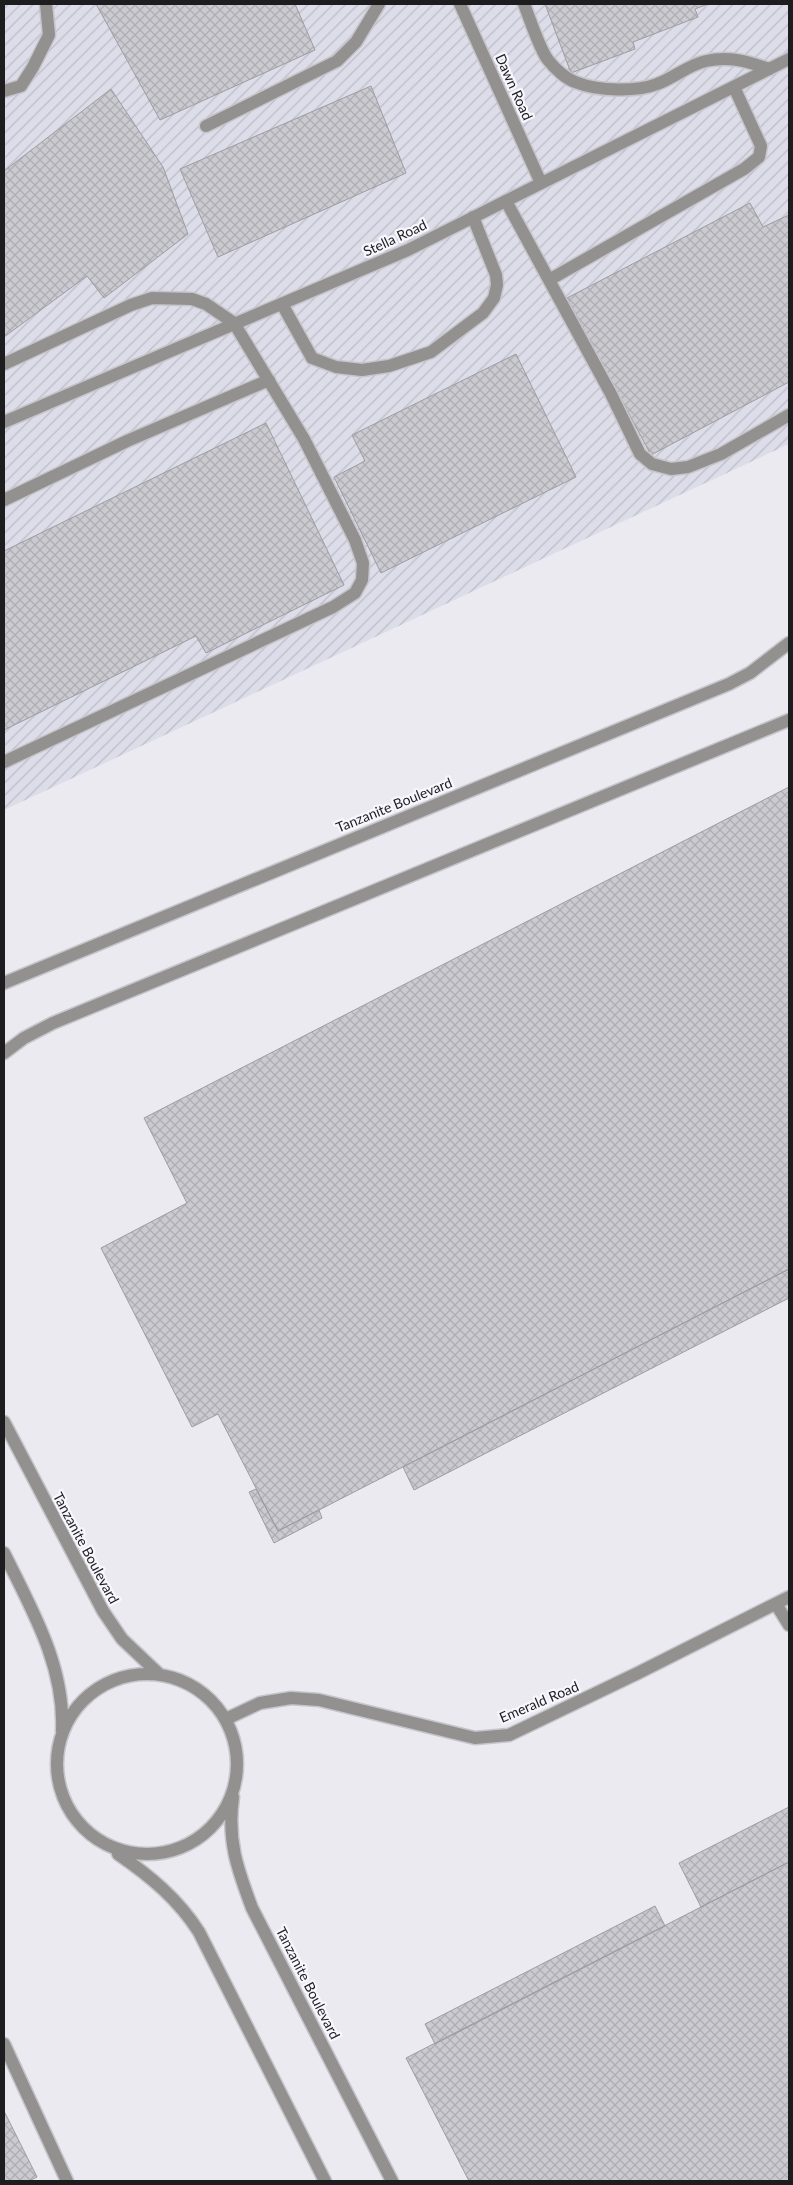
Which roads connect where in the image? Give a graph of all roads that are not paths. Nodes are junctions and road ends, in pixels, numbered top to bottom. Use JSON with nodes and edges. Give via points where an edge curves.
{"nodes":[{"id":1,"x":46,"y":4,"type":"edge"},
{"id":2,"x":379,"y":4,"type":"edge"},
{"id":3,"x":460,"y":4,"type":"edge"},
{"id":4,"x":524,"y":4,"type":"edge"},
{"id":5,"x":789,"y":59,"type":"edge"},
{"id":6,"x":769,"y":69,"type":"junction"},
{"id":7,"x":734,"y":87,"type":"junction"},
{"id":8,"x":4,"y":91,"type":"edge"},
{"id":9,"x":206,"y":126,"type":"dead end"},
{"id":10,"x":541,"y":183,"type":"junction"},
{"id":11,"x":506,"y":200,"type":"junction"},
{"id":12,"x":473,"y":218,"type":"junction"},
{"id":13,"x":549,"y":280,"type":"junction"},
{"id":14,"x":282,"y":304,"type":"junction"},
{"id":15,"x":234,"y":323,"type":"junction"},
{"id":16,"x":4,"y":364,"type":"edge"},
{"id":17,"x":269,"y":380,"type":"junction"},
{"id":18,"x":789,"y":415,"type":"edge"},
{"id":19,"x":4,"y":422,"type":"edge"},
{"id":20,"x":4,"y":500,"type":"edge"},
{"id":21,"x":789,"y":643,"type":"edge"},
{"id":22,"x":789,"y":720,"type":"edge"},
{"id":23,"x":4,"y":762,"type":"edge"},
{"id":24,"x":4,"y":983,"type":"edge"},
{"id":25,"x":4,"y":1053,"type":"edge"},
{"id":26,"x":4,"y":1422,"type":"edge"},
{"id":27,"x":4,"y":1553,"type":"edge"},
{"id":28,"x":789,"y":1597,"type":"edge"},
{"id":29,"x":776,"y":1604,"type":"junction"},
{"id":30,"x":789,"y":1624,"type":"edge"},
{"id":31,"x":160,"y":1674,"type":"junction"},
{"id":32,"x":226,"y":1720,"type":"junction"},
{"id":33,"x":62,"y":1733,"type":"junction"},
{"id":34,"x":234,"y":1789,"type":"junction"},
{"id":35,"x":106,"y":1845,"type":"junction"},
{"id":36,"x":4,"y":2044,"type":"edge"},
{"id":37,"x":67,"y":2181,"type":"edge"},
{"id":38,"x":325,"y":2181,"type":"edge"},
{"id":39,"x":392,"y":2181,"type":"edge"}],
"edges":[{"from":1,"to":8,"type":"street","via":[[48,35],[33,67],[20,86]]},
{"from":2,"to":9,"type":"street","via":[[356,42],[337,61]]},
{"from":3,"to":10,"type":"street","name":"Dawn Road"},
{"from":4,"to":6,"type":"street","via":[[547,59],[562,74],[578,83],[631,89],[657,84],[705,61],[727,58],[742,59]]},
{"from":5,"to":6,"type":"street","name":"Stella Road"},
{"from":6,"to":7,"type":"street","name":"Stella Road"},
{"from":7,"to":10,"type":"street","name":"Stella Road"},
{"from":7,"to":13,"type":"street","via":[[761,146],[759,157],[744,169]]},
{"from":10,"to":11,"type":"street","name":"Stella Road"},
{"from":11,"to":12,"type":"street","name":"Stella Road"},
{"from":11,"to":13,"type":"street"},
{"from":12,"to":14,"type":"street","name":"Stella Road"},
{"from":12,"to":14,"type":"street","via":[[496,275],[494,298],[483,313],[431,352],[389,366],[362,370],[336,367],[312,358]]},
{"from":13,"to":18,"type":"street","via":[[640,454],[652,464],[671,469],[688,467],[721,454]]},
{"from":14,"to":15,"type":"street","name":"Stella Road"},
{"from":15,"to":16,"type":"street","via":[[206,304],[192,299],[152,298]]},
{"from":15,"to":17,"type":"street"},
{"from":15,"to":19,"type":"street","name":"Stella Road"},
{"from":17,"to":20,"type":"street","via":[[127,441]]},
{"from":17,"to":23,"type":"street","via":[[304,439],[356,540],[364,563],[362,580],[355,593]]},
{"from":21,"to":24,"type":"street","name":"Tanzanite Boulevard","via":[[750,673],[729,684]]},
{"from":22,"to":25,"type":"street","via":[[53,1023]]},
{"from":26,"to":31,"type":"street","name":"Tanzanite Boulevard","via":[[103,1611],[122,1639]]},
{"from":27,"to":33,"type":"street","via":[[34,1613],[56,1668],[63,1709]]},
{"from":28,"to":29,"type":"street","name":"Emerald Road"},
{"from":29,"to":30,"type":"street"},
{"from":29,"to":32,"type":"street","name":"Emerald Road","via":[[509,1735],[474,1738],[319,1700],[260,1703]]},
{"from":31,"to":32,"type":"street","name":"Tanzanite Boulevard","via":[[198,1689]]},
{"from":31,"to":33,"type":"street","via":[[110,1681],[77,1707]]},
{"from":32,"to":34,"type":"street","name":"Tanzanite Boulevard","via":[[237,1755]]},
{"from":33,"to":35,"type":"street","via":[[56,1762],[60,1790],[72,1816],[89,1835]]},
{"from":34,"to":35,"type":"street","via":[[216,1822],[188,1845],[161,1854],[132,1854]]},
{"from":34,"to":39,"type":"street","name":"Tanzanite Boulevard","via":[[230,1820],[232,1844],[252,1908]]},
{"from":35,"to":38,"type":"street","via":[[151,1878],[199,1932]]},
{"from":36,"to":37,"type":"street"}]}
